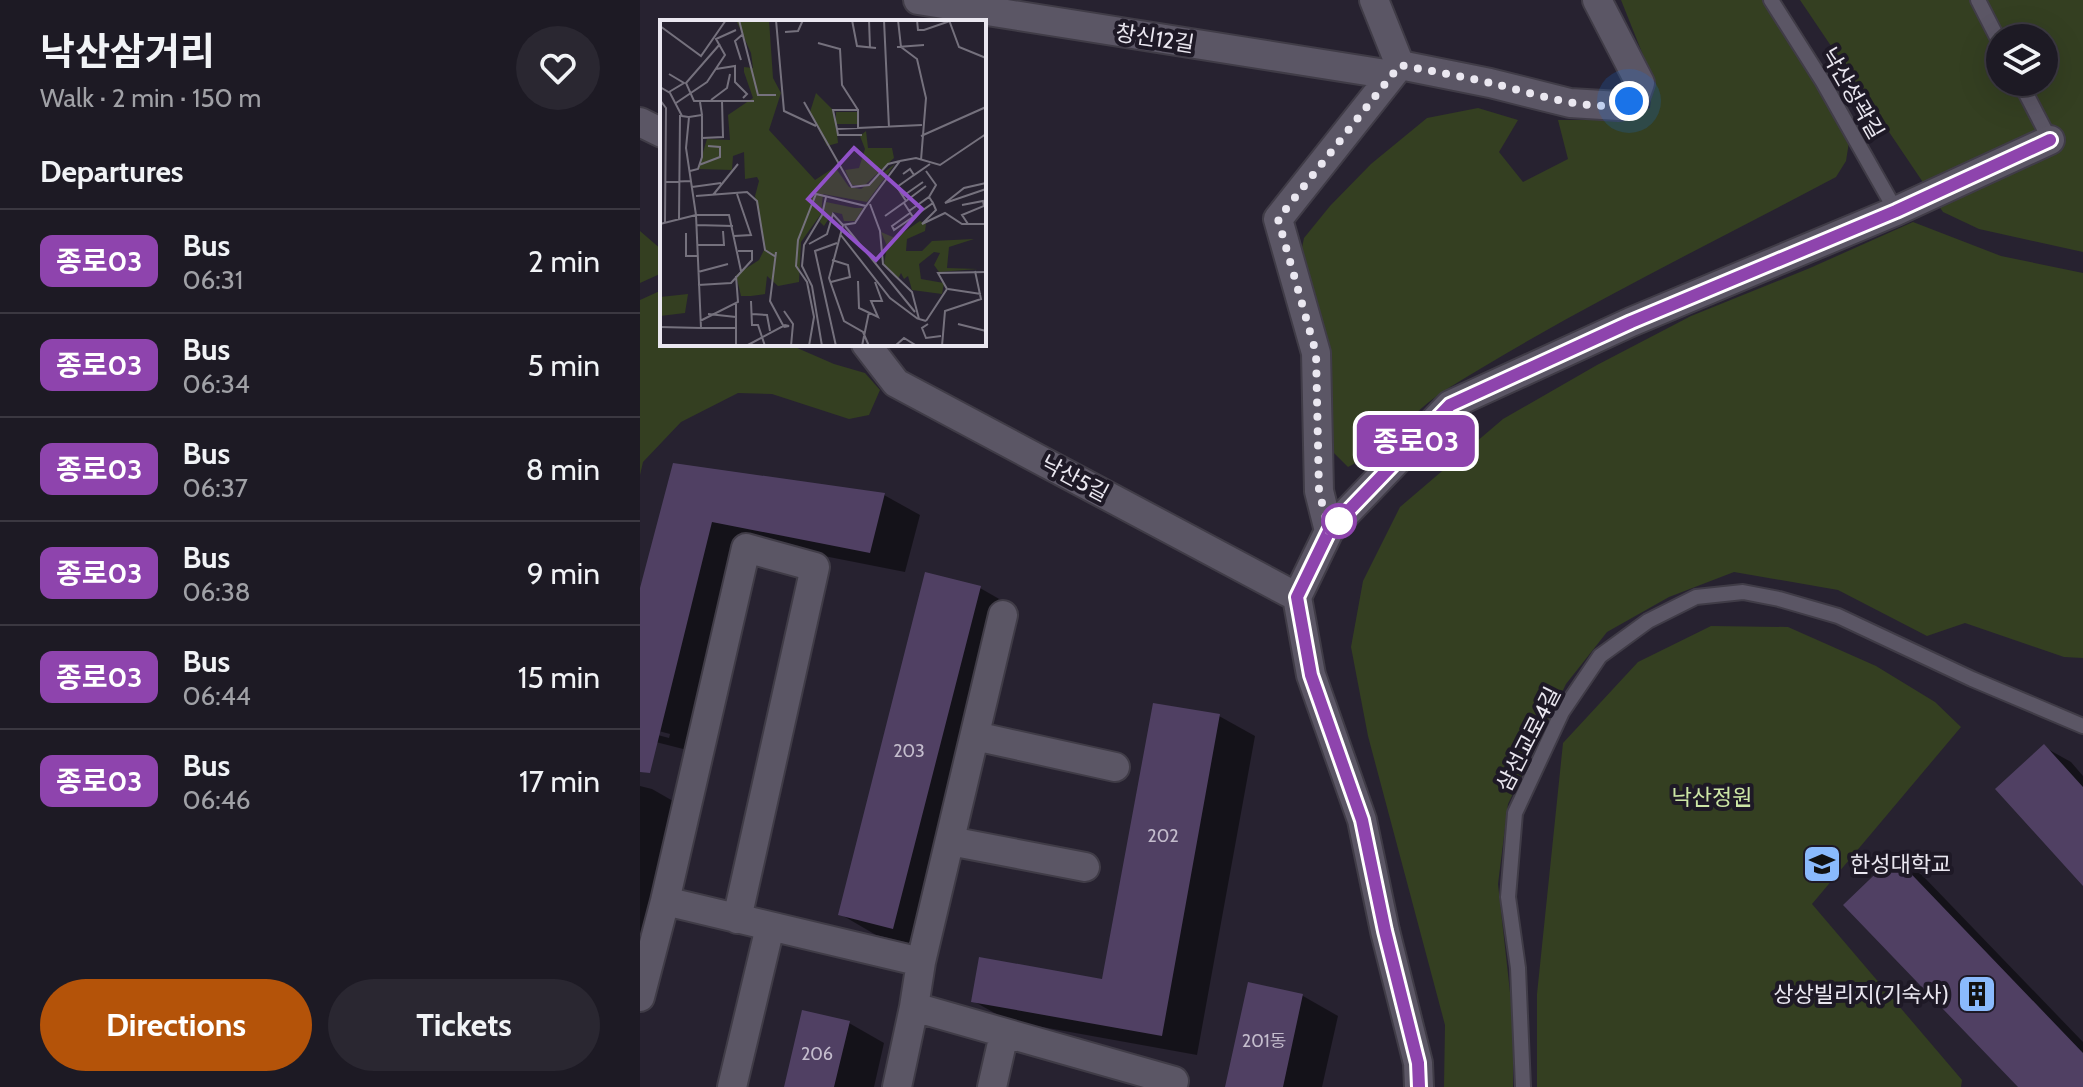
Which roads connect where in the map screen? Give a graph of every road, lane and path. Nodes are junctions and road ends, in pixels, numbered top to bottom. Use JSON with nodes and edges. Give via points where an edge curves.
{"nodes":[{"id":1,"x":918,"y":0,"type":"edge"},
{"id":2,"x":1374,"y":0,"type":"edge"},
{"id":3,"x":1597,"y":0,"type":"edge"},
{"id":4,"x":1771,"y":0,"type":"edge"},
{"id":5,"x":1978,"y":0,"type":"edge"},
{"id":6,"x":1990,"y":24,"type":"edge"},
{"id":7,"x":1396,"y":70,"type":"junction"},
{"id":8,"x":2027,"y":96,"type":"edge"},
{"id":9,"x":640,"y":122,"type":"edge"},
{"id":10,"x":660,"y":132,"type":"edge"},
{"id":11,"x":2050,"y":140,"type":"joint"},
{"id":12,"x":1896,"y":211,"type":"junction"},
{"id":13,"x":868,"y":346,"type":"edge"},
{"id":14,"x":1329,"y":531,"type":"junction"},
{"id":15,"x":1297,"y":597,"type":"junction"},
{"id":16,"x":1003,"y":615,"type":"dead end"},
{"id":17,"x":2083,"y":726,"type":"edge"},
{"id":18,"x":975,"y":736,"type":"junction"},
{"id":19,"x":1115,"y":767,"type":"dead end"},
{"id":20,"x":950,"y":841,"type":"junction"},
{"id":21,"x":1085,"y":867,"type":"dead end"},
{"id":22,"x":665,"y":901,"type":"junction"},
{"id":23,"x":737,"y":919,"type":"junction"},
{"id":24,"x":770,"y":927,"type":"junction"},
{"id":25,"x":921,"y":962,"type":"junction"},
{"id":26,"x":640,"y":997,"type":"edge"},
{"id":27,"x":914,"y":1007,"type":"junction"},
{"id":28,"x":1004,"y":1034,"type":"junction"},
{"id":29,"x":732,"y":1087,"type":"edge"},
{"id":30,"x":897,"y":1087,"type":"edge"},
{"id":31,"x":992,"y":1087,"type":"edge"},
{"id":32,"x":1172,"y":1087,"type":"edge"},
{"id":33,"x":1419,"y":1087,"type":"edge"},
{"id":34,"x":1523,"y":1087,"type":"edge"}],
"edges":[{"from":1,"to":7,"type":"street","name":"창신12길"},
{"from":2,"to":7,"type":"street"},
{"from":3,"to":7,"type":"street","name":"창신12길","via":[[1640,83],[1635,97],[1619,106],[1570,103],[1490,83]]},
{"from":4,"to":12,"type":"lane","name":"낙산성곽길"},
{"from":5,"to":6,"type":"lane"},
{"from":7,"to":14,"type":"street","via":[[1278,219],[1316,353],[1319,491]]},
{"from":8,"to":11,"type":"lane"},
{"from":9,"to":10,"type":"street"},
{"from":11,"to":12,"type":"street"},
{"from":12,"to":14,"type":"street","via":[[1450,405]]},
{"from":13,"to":15,"type":"street","name":"낙산5길","via":[[896,383]]},
{"from":14,"to":15,"type":"street"},
{"from":15,"to":33,"type":"street","via":[[1311,675],[1362,820],[1418,1063]]},
{"from":16,"to":18,"type":"street"},
{"from":17,"to":34,"type":"lane","name":"삼선교로4길","via":[[1838,616],[1779,599],[1743,592],[1696,597],[1648,621],[1600,656],[1562,712],[1515,813],[1508,897],[1518,968]]},
{"from":18,"to":19,"type":"street"},
{"from":18,"to":20,"type":"street"},
{"from":20,"to":21,"type":"street"},
{"from":20,"to":25,"type":"street"},
{"from":22,"to":23,"type":"street"},
{"from":22,"to":23,"type":"street","via":[[746,548],[815,567]]},
{"from":22,"to":26,"type":"street"},
{"from":23,"to":24,"type":"street"},
{"from":24,"to":25,"type":"street"},
{"from":24,"to":29,"type":"street"},
{"from":25,"to":27,"type":"street"},
{"from":27,"to":28,"type":"street"},
{"from":27,"to":30,"type":"street"},
{"from":28,"to":31,"type":"street"},
{"from":28,"to":32,"type":"street","via":[[1174,1081]]}]}
